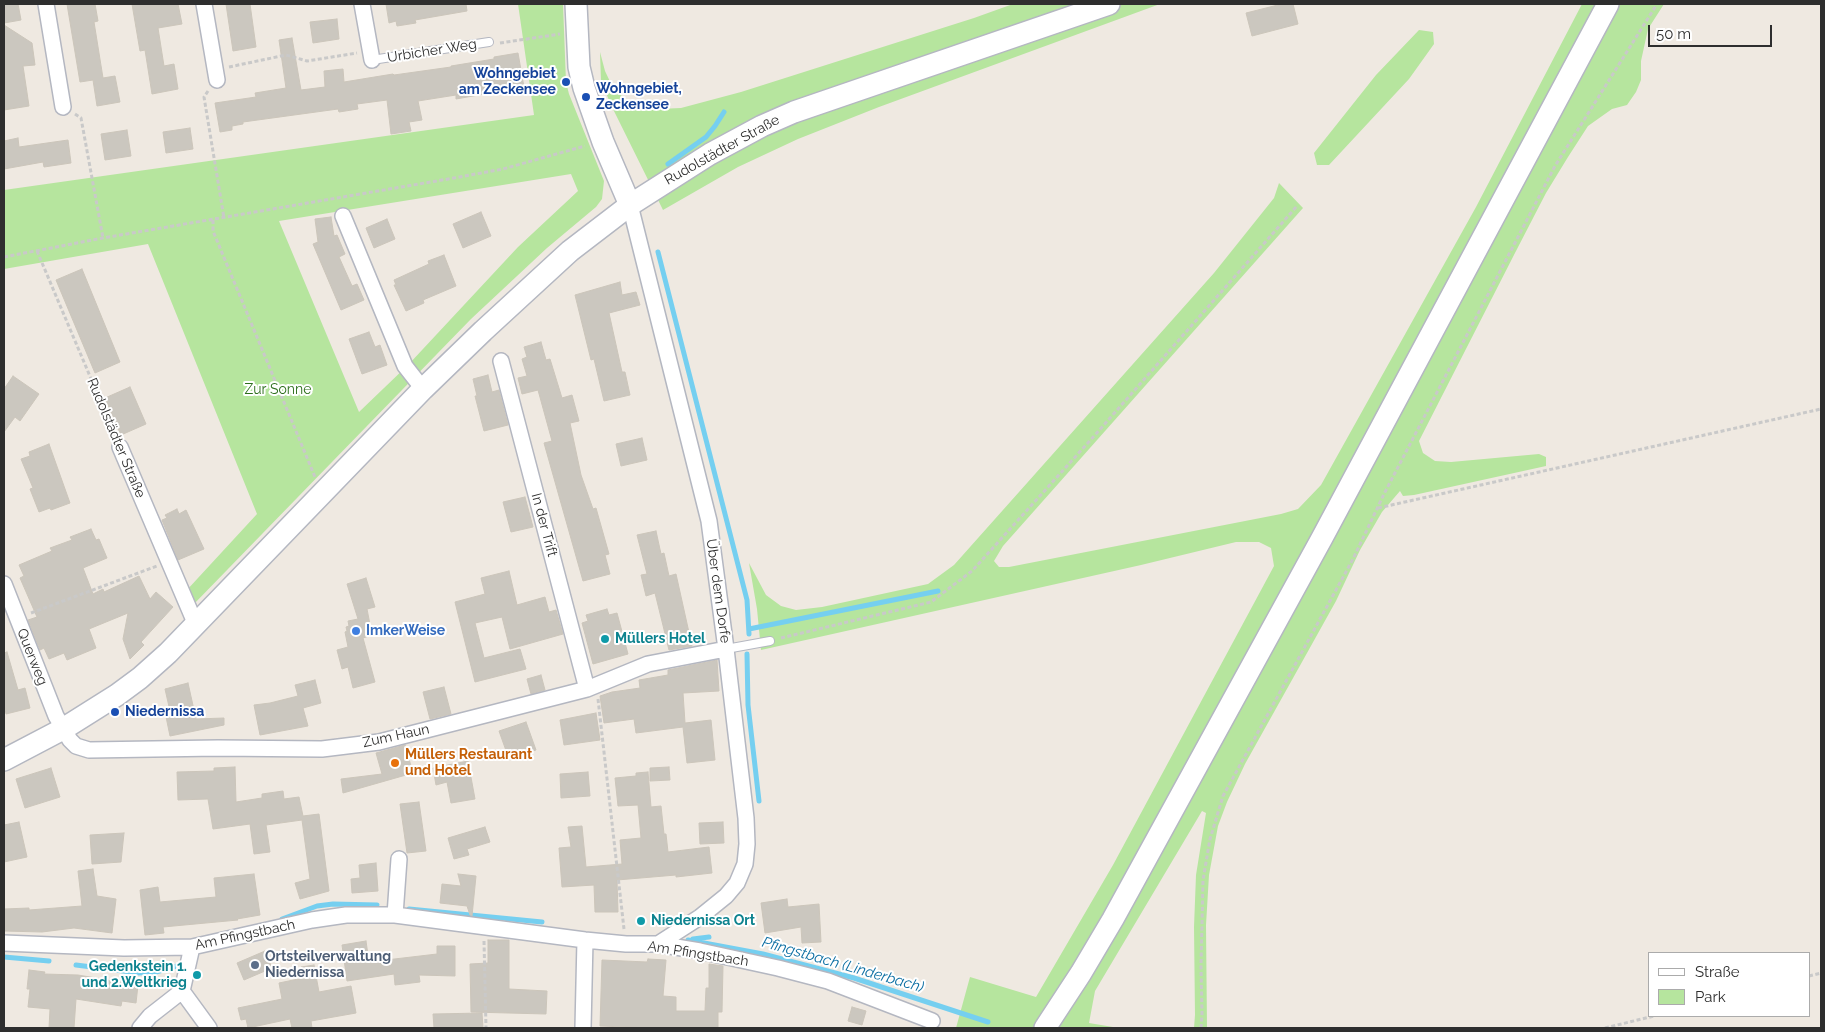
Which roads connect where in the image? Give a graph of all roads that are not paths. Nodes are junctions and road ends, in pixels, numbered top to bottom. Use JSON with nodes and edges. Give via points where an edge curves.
{"nodes":[{"id":1,"x":46,"y":4,"type":"edge"},
{"id":2,"x":204,"y":4,"type":"edge"},
{"id":3,"x":362,"y":4,"type":"edge"},
{"id":4,"x":576,"y":4,"type":"edge"},
{"id":5,"x":1109,"y":4,"type":"edge"},
{"id":6,"x":1608,"y":4,"type":"edge"},
{"id":7,"x":489,"y":42,"type":"road end"},
{"id":8,"x":371,"y":55,"type":"joint"},
{"id":9,"x":216,"y":75,"type":"road end"},
{"id":10,"x":64,"y":107,"type":"road end"},
{"id":11,"x":630,"y":205,"type":"junction"},
{"id":12,"x":343,"y":216,"type":"dead end"},
{"id":13,"x":501,"y":360,"type":"dead end"},
{"id":14,"x":423,"y":389,"type":"junction"},
{"id":15,"x":120,"y":447,"type":"road end"},
{"id":16,"x":4,"y":584,"type":"edge"},
{"id":17,"x":196,"y":625,"type":"junction"},
{"id":18,"x":770,"y":640,"type":"road end"},
{"id":19,"x":726,"y":649,"type":"junction"},
{"id":20,"x":587,"y":688,"type":"junction"},
{"id":21,"x":63,"y":729,"type":"junction"},
{"id":22,"x":4,"y":760,"type":"edge"},
{"id":23,"x":399,"y":858,"type":"dead end"},
{"id":24,"x":396,"y":915,"type":"junction"},
{"id":25,"x":585,"y":940,"type":"junction"},
{"id":26,"x":4,"y":943,"type":"edge"},
{"id":27,"x":658,"y":944,"type":"junction"},
{"id":28,"x":192,"y":947,"type":"junction"},
{"id":29,"x":182,"y":991,"type":"junction"},
{"id":30,"x":932,"y":1021,"type":"dead end"},
{"id":31,"x":140,"y":1028,"type":"edge"},
{"id":32,"x":210,"y":1028,"type":"edge"},
{"id":33,"x":583,"y":1028,"type":"edge"},
{"id":34,"x":1045,"y":1028,"type":"edge"}],
"edges":[{"from":1,"to":10,"type":"street"},
{"from":2,"to":9,"type":"street"},
{"from":3,"to":8,"type":"street","name":"Urbicher Weg"},
{"from":4,"to":11,"type":"street","via":[[579,67],[586,97]]},
{"from":5,"to":11,"type":"street","name":"Rudolstädter Straße","via":[[794,112],[710,154]]},
{"from":6,"to":34,"type":"street","via":[[1322,538],[1113,919]]},
{"from":7,"to":8,"type":"lane","name":"Urbicher Weg"},
{"from":11,"to":14,"type":"street","name":"Rudolstädter Straße","via":[[570,252]]},
{"from":11,"to":19,"type":"street","name":"Über dem Dorfe","via":[[709,521]]},
{"from":12,"to":14,"type":"street","via":[[405,366]]},
{"from":13,"to":20,"type":"street","name":"In der Trift"},
{"from":14,"to":17,"type":"street","name":"Rudolstädter Straße"},
{"from":15,"to":17,"type":"street","name":"Rudolstädter Straße"},
{"from":16,"to":21,"type":"street","name":"Querweg"},
{"from":17,"to":21,"type":"street","name":"Rudolstädter Straße","via":[[140,678]]},
{"from":18,"to":19,"type":"lane"},
{"from":19,"to":20,"type":"street","name":"Zum Haun","via":[[648,664]]},
{"from":19,"to":27,"type":"street","name":"Über dem Dorfe","via":[[746,818],[748,844],[745,864],[737,883],[726,896]]},
{"from":20,"to":21,"type":"street","name":"Zum Haun","via":[[379,742],[322,749],[89,750],[76,746]]},
{"from":21,"to":22,"type":"street","name":"Rudolstädter Straße"},
{"from":23,"to":24,"type":"street"},
{"from":24,"to":25,"type":"street","name":"Am Pfingstbach"},
{"from":24,"to":28,"type":"street","name":"Am Pfingstbach","via":[[346,915],[312,920]]},
{"from":25,"to":27,"type":"street","name":"Am Pfingstbach"},
{"from":25,"to":33,"type":"street"},
{"from":26,"to":28,"type":"street","name":"Am Pfingstbach"},
{"from":27,"to":30,"type":"street","name":"Am Pfingstbach","via":[[828,981]]},
{"from":28,"to":29,"type":"street"},
{"from":29,"to":31,"type":"street"},
{"from":29,"to":32,"type":"street"}]}
